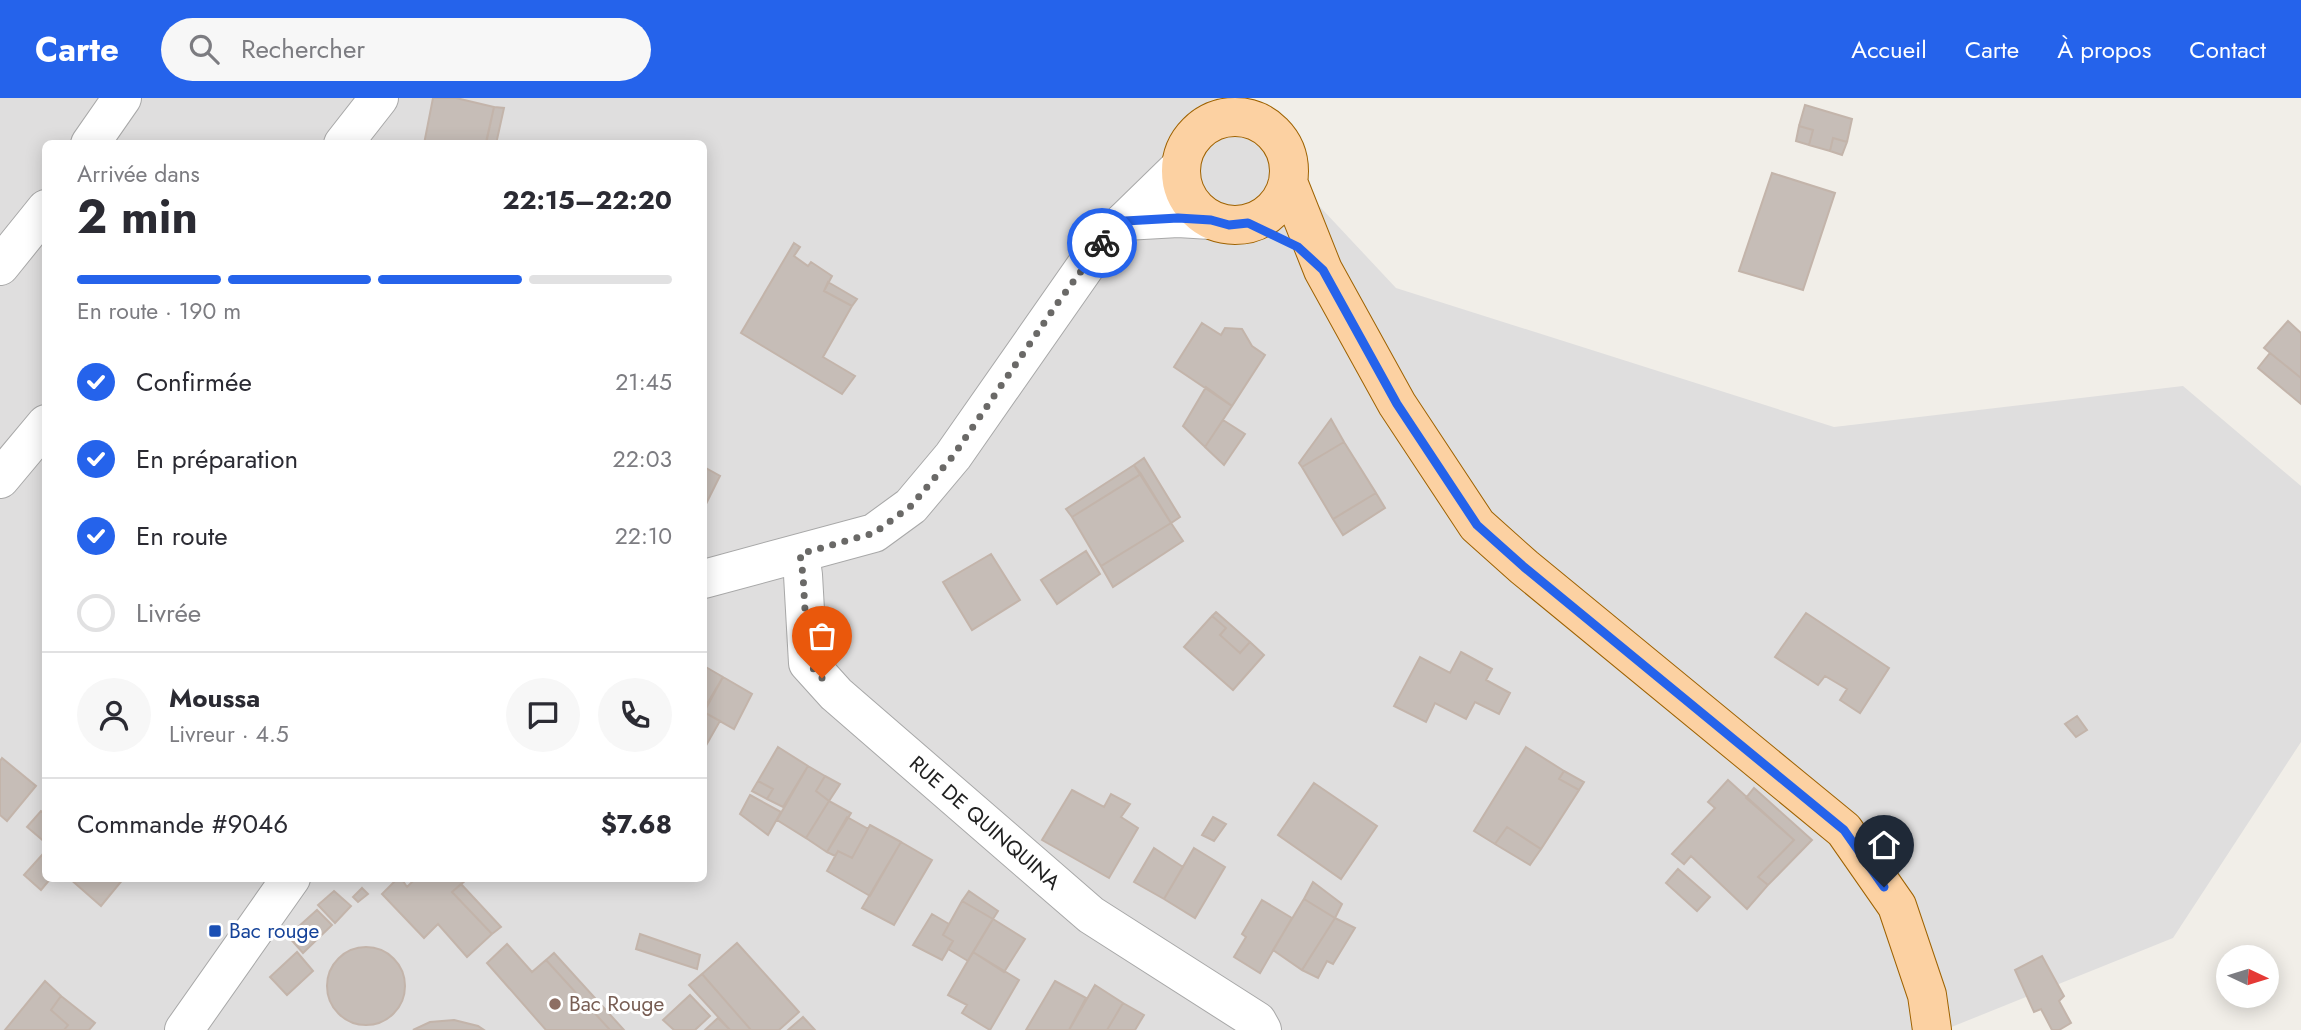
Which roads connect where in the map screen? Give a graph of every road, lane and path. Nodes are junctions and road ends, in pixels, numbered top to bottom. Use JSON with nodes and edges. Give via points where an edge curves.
{"nodes":[{"id":1,"x":122,"y":98,"type":"edge"},
{"id":2,"x":379,"y":98,"type":"edge"},
{"id":3,"x":1218,"y":109,"type":"edge"},
{"id":4,"x":1260,"y":113,"type":"edge"},
{"id":5,"x":93,"y":140,"type":"edge"},
{"id":6,"x":346,"y":140,"type":"edge"},
{"id":7,"x":1181,"y":167,"type":"junction"},
{"id":8,"x":1288,"y":182,"type":"junction"},
{"id":9,"x":42,"y":214,"type":"edge"},
{"id":10,"x":1125,"y":221,"type":"junction"},
{"id":11,"x":1229,"y":222,"type":"junction"},
{"id":12,"x":0,"y":266,"type":"edge"},
{"id":13,"x":1323,"y":270,"type":"junction"},
{"id":14,"x":42,"y":429,"type":"edge"},
{"id":15,"x":0,"y":479,"type":"edge"},
{"id":16,"x":800,"y":554,"type":"junction"},
{"id":17,"x":707,"y":578,"type":"edge"},
{"id":18,"x":288,"y":882,"type":"edge"},
{"id":19,"x":225,"y":975,"type":"junction"},
{"id":20,"x":184,"y":1030,"type":"edge"},
{"id":21,"x":223,"y":1030,"type":"edge"},
{"id":22,"x":1262,"y":1030,"type":"edge"},
{"id":23,"x":1932,"y":1030,"type":"edge"}],
"edges":[{"from":1,"to":5,"type":"street"},
{"from":2,"to":6,"type":"street"},
{"from":3,"to":4,"type":"main road","via":[[1252,119]]},
{"from":3,"to":7,"type":"main road","via":[[1186,148]]},
{"from":4,"to":8,"type":"main road","via":[[1281,143],[1288,162]]},
{"from":7,"to":10,"type":"street"},
{"from":7,"to":11,"type":"main road","via":[[1187,198]]},
{"from":8,"to":11,"type":"main road","via":[[1280,201],[1266,215]]},
{"from":8,"to":13,"type":"main road"},
{"from":9,"to":12,"type":"street"},
{"from":10,"to":11,"type":"street","via":[[1178,218]]},
{"from":10,"to":16,"type":"street","via":[[1101,244],[953,456],[911,506],[874,533]]},
{"from":11,"to":13,"type":"main road","via":[[1298,247]]},
{"from":13,"to":23,"type":"main road","via":[[1397,404],[1477,525],[1844,830],[1897,905],[1927,995]]},
{"from":14,"to":15,"type":"street"},
{"from":16,"to":17,"type":"street"},
{"from":16,"to":22,"type":"street","name":"RUE DE QUINQUINA","via":[[808,663],[836,694],[1091,915],[1257,1021]]},
{"from":18,"to":19,"type":"street"},
{"from":19,"to":20,"type":"street"},
{"from":19,"to":21,"type":"street"}]}
